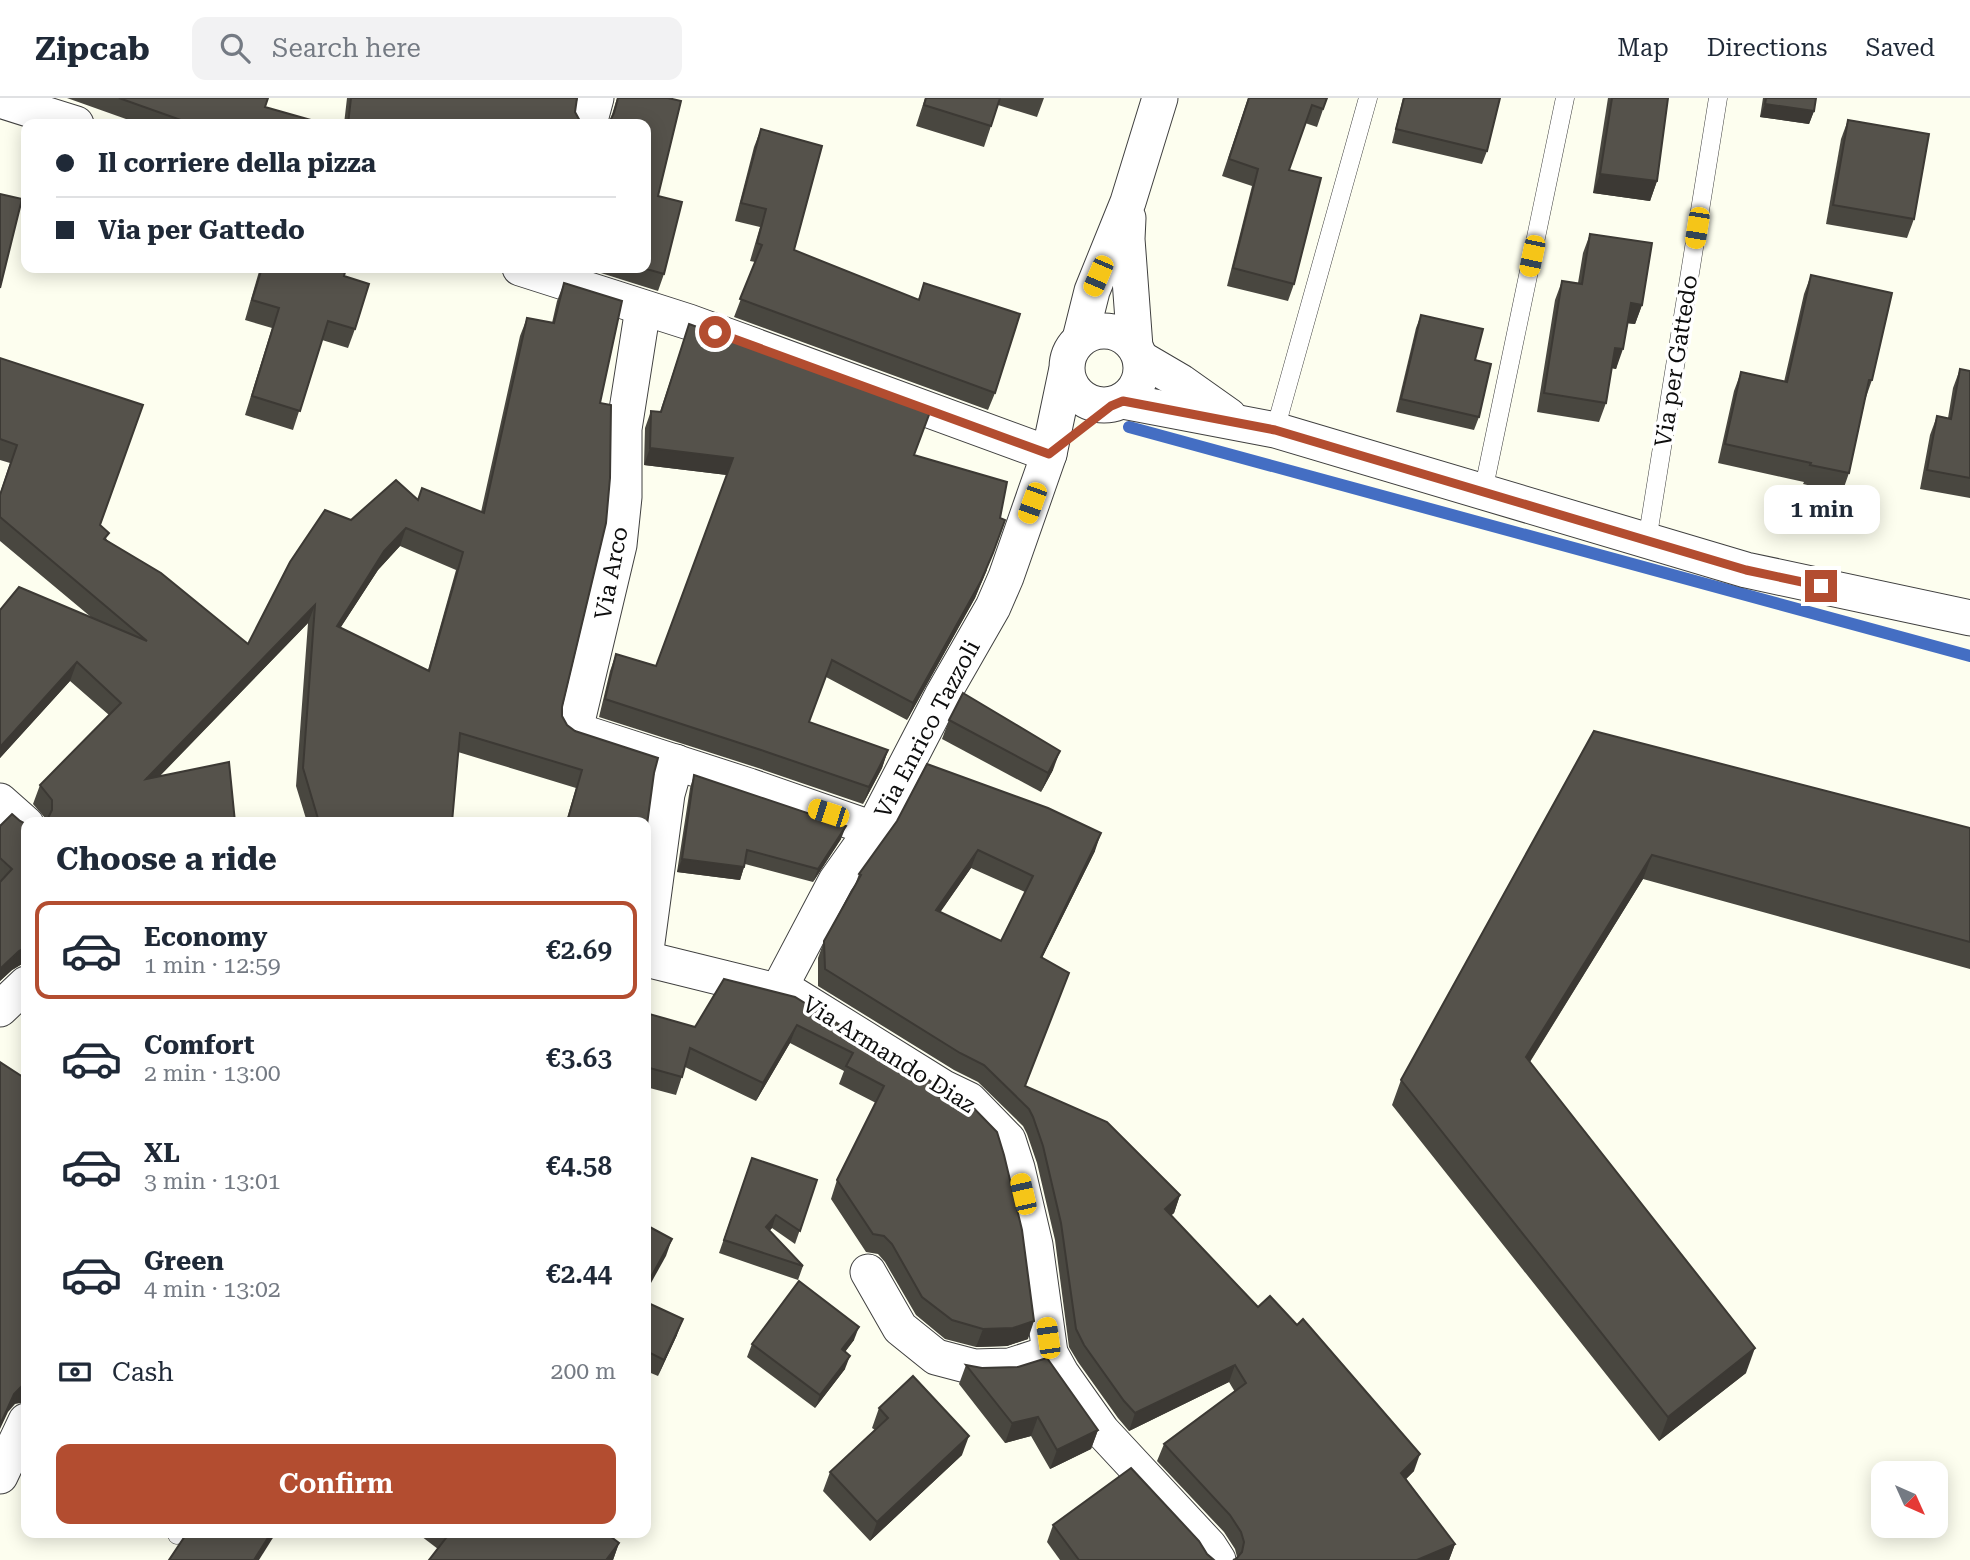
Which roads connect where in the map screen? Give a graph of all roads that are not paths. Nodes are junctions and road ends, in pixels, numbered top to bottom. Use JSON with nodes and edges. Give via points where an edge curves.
{"nodes":[{"id":1,"x":596,"y":98,"type":"edge"},
{"id":2,"x":1160,"y":98,"type":"edge"},
{"id":3,"x":1368,"y":98,"type":"edge"},
{"id":4,"x":1565,"y":98,"type":"edge"},
{"id":5,"x":1718,"y":98,"type":"edge"},
{"id":6,"x":0,"y":100,"type":"edge"},
{"id":7,"x":60,"y":119,"type":"edge"},
{"id":8,"x":590,"y":119,"type":"edge"},
{"id":9,"x":1128,"y":202,"type":"junction"},
{"id":10,"x":557,"y":274,"type":"edge"},
{"id":11,"x":643,"y":308,"type":"junction"},
{"id":12,"x":1080,"y":339,"type":"junction"},
{"id":13,"x":1138,"y":353,"type":"junction"},
{"id":14,"x":1066,"y":373,"type":"junction"},
{"id":15,"x":1117,"y":403,"type":"junction"},
{"id":16,"x":1238,"y":423,"type":"junction"},
{"id":17,"x":1275,"y":430,"type":"junction"},
{"id":18,"x":1049,"y":454,"type":"junction"},
{"id":19,"x":1483,"y":492,"type":"junction"},
{"id":20,"x":1647,"y":541,"type":"junction"},
{"id":21,"x":1970,"y":618,"type":"edge"},
{"id":22,"x":676,"y":762,"type":"junction"},
{"id":23,"x":0,"y":801,"type":"edge"},
{"id":24,"x":21,"y":820,"type":"edge"},
{"id":25,"x":873,"y":829,"type":"junction"},
{"id":26,"x":651,"y":913,"type":"edge"},
{"id":27,"x":651,"y":960,"type":"edge"},
{"id":28,"x":21,"y":989,"type":"edge"},
{"id":29,"x":778,"y":990,"type":"junction"},
{"id":30,"x":0,"y":1009,"type":"edge"},
{"id":31,"x":868,"y":1272,"type":"dead end"},
{"id":32,"x":1050,"y":1353,"type":"junction"},
{"id":33,"x":21,"y":1432,"type":"edge"},
{"id":34,"x":0,"y":1476,"type":"edge"},
{"id":35,"x":1218,"y":1560,"type":"edge"}],
"edges":[{"from":1,"to":8,"type":"street"},
{"from":2,"to":9,"type":"street"},
{"from":3,"to":17,"type":"lane"},
{"from":4,"to":19,"type":"lane"},
{"from":5,"to":20,"type":"lane","name":"Via per Gattedo"},
{"from":6,"to":7,"type":"street"},
{"from":9,"to":12,"type":"street","via":[[1092,290]]},
{"from":9,"to":13,"type":"street"},
{"from":10,"to":11,"type":"street"},
{"from":11,"to":18,"type":"street"},
{"from":11,"to":22,"type":"street","name":"Via Arco","via":[[624,429],[619,545],[575,730]]},
{"from":12,"to":13,"type":"street","via":[[1091,333],[1115,332]]},
{"from":12,"to":14,"type":"street","via":[[1067,360]]},
{"from":13,"to":15,"type":"street","via":[[1139,383]]},
{"from":13,"to":16,"type":"street"},
{"from":14,"to":15,"type":"street","via":[[1077,395],[1087,402],[1098,406]]},
{"from":14,"to":18,"type":"street","name":"Via Enrico Tazzoli"},
{"from":15,"to":16,"type":"street"},
{"from":15,"to":18,"type":"street"},
{"from":16,"to":17,"type":"street"},
{"from":17,"to":19,"type":"street"},
{"from":18,"to":25,"type":"street","name":"Via Enrico Tazzoli","via":[[993,607]]},
{"from":19,"to":20,"type":"street"},
{"from":20,"to":21,"type":"street","via":[[1746,570]]},
{"from":22,"to":25,"type":"street"},
{"from":22,"to":26,"type":"street","via":[[667,794]]},
{"from":23,"to":24,"type":"street"},
{"from":25,"to":29,"type":"street","name":"Via Enrico Tazzoli","via":[[836,881]]},
{"from":27,"to":29,"type":"street","name":"Via Armando Diaz"},
{"from":28,"to":30,"type":"street"},
{"from":29,"to":32,"type":"street","name":"Via Armando Diaz","via":[[796,996],[969,1100],[1008,1140],[1035,1245]]},
{"from":31,"to":32,"type":"street","via":[[901,1328],[936,1357],[974,1367],[1010,1366]]},
{"from":32,"to":35,"type":"street","name":"Via Armando Diaz","via":[[1102,1431]]},
{"from":33,"to":34,"type":"street"}]}
